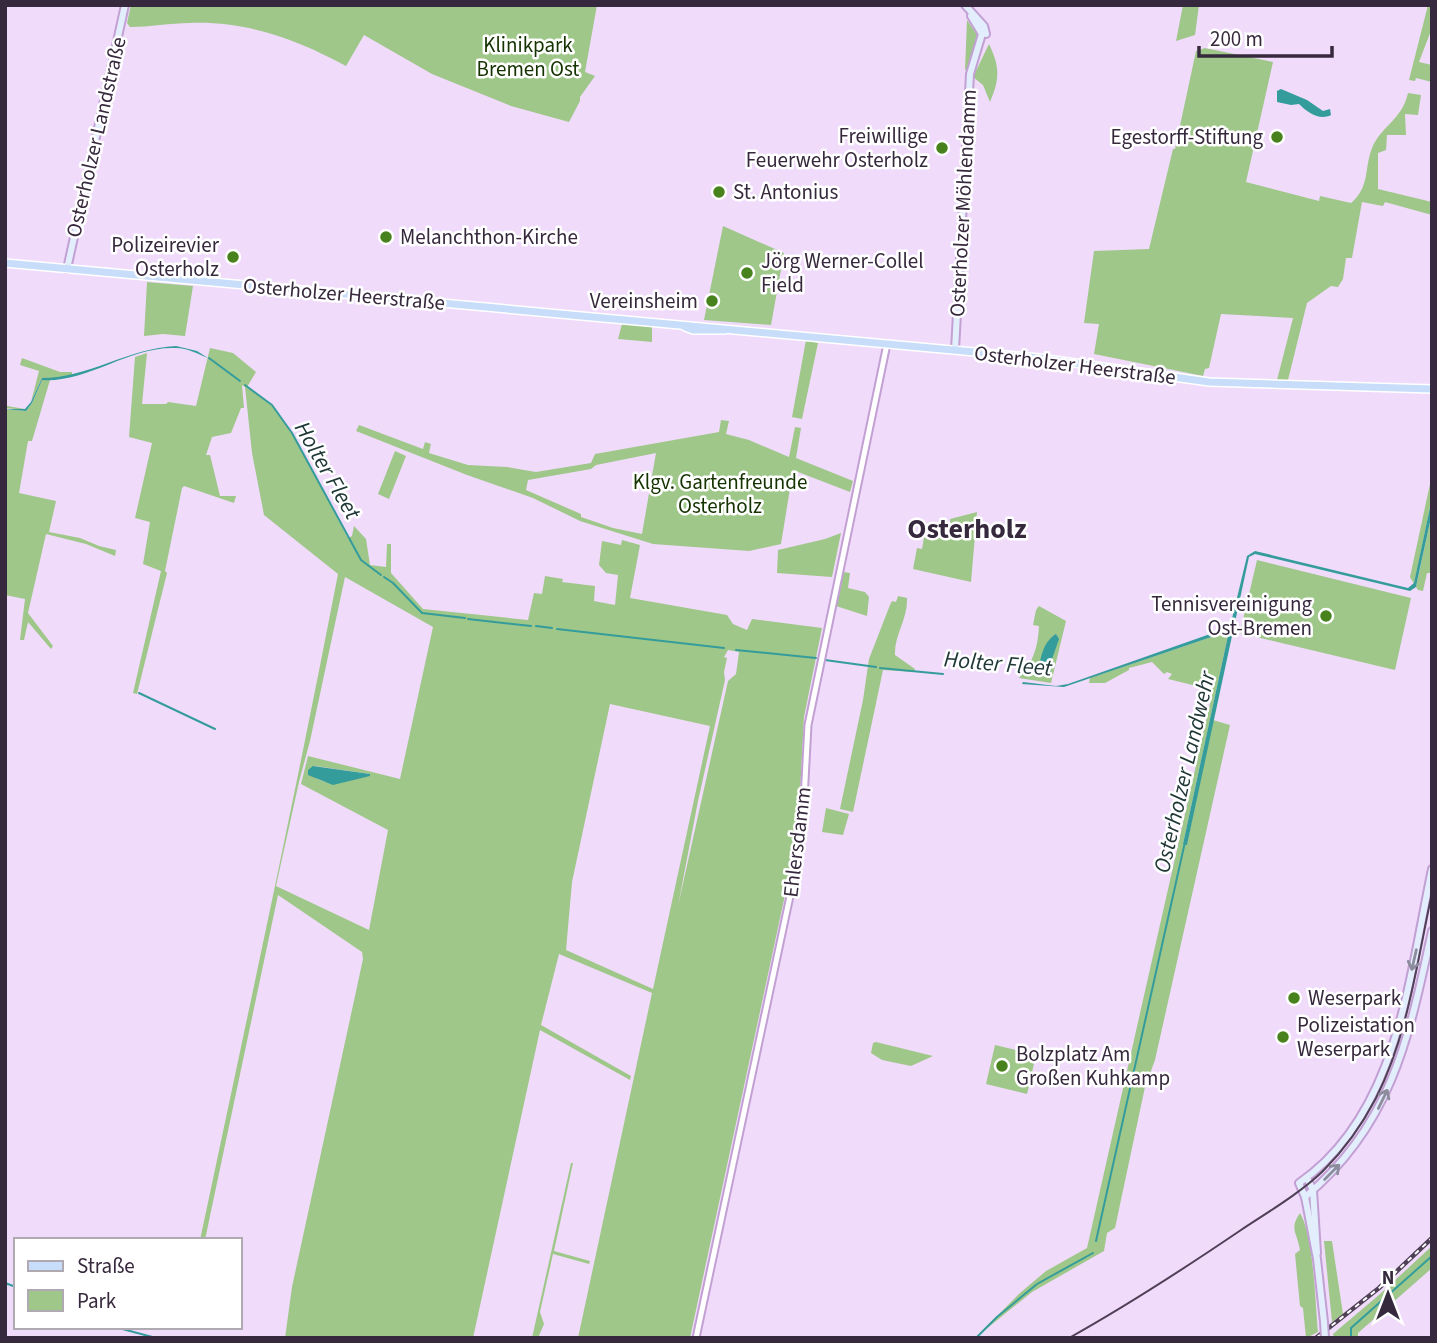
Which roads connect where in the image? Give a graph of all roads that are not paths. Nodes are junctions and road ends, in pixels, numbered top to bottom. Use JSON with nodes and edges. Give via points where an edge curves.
{"nodes":[{"id":1,"x":125,"y":5,"type":"edge"},
{"id":2,"x":965,"y":5,"type":"edge"},
{"id":3,"x":5,"y":263,"type":"edge"},
{"id":4,"x":67,"y":269,"type":"junction"},
{"id":5,"x":887,"y":344,"type":"junction"},
{"id":6,"x":955,"y":350,"type":"junction"},
{"id":7,"x":1432,"y":390,"type":"edge"},
{"id":8,"x":1432,"y":869,"type":"edge"},
{"id":9,"x":1432,"y":931,"type":"edge"},
{"id":10,"x":1307,"y":1178,"type":"junction"},
{"id":11,"x":1313,"y":1190,"type":"junction"},
{"id":12,"x":1305,"y":1197,"type":"junction"},
{"id":13,"x":1317,"y":1259,"type":"junction"},
{"id":14,"x":696,"y":1338,"type":"edge"},
{"id":15,"x":1325,"y":1338,"type":"edge"}],
"edges":[{"from":1,"to":4,"type":"main road","name":"Osterholzer Landstraße"},
{"from":2,"to":6,"type":"main road","name":"Osterholzer Möhlendamm","via":[[984,26],[984,34],[970,74]]},
{"from":3,"to":4,"type":"main road","name":"Osterholzer Heerstraße"},
{"from":4,"to":5,"type":"main road","name":"Osterholzer Heerstraße"},
{"from":5,"to":6,"type":"main road","name":"Osterholzer Heerstraße"},
{"from":5,"to":14,"type":"street","name":"Ehlersdamm","via":[[808,725],[803,818],[793,882]]},
{"from":6,"to":7,"type":"main road","name":"Osterholzer Heerstraße","via":[[1082,362],[1209,382]]},
{"from":8,"to":10,"type":"main road","one_way":true,"via":[[1415,957],[1382,1077],[1341,1144]]},
{"from":11,"to":9,"type":"main road","one_way":true,"via":[[1351,1153],[1387,1091],[1409,1032]]},
{"from":10,"to":11,"type":"main road"},
{"from":10,"to":12,"type":"main road","via":[[1299,1183]]},
{"from":11,"to":12,"type":"main road"},
{"from":11,"to":13,"type":"main road"},
{"from":12,"to":13,"type":"main road"},
{"from":13,"to":15,"type":"main road","bridge":true}]}
